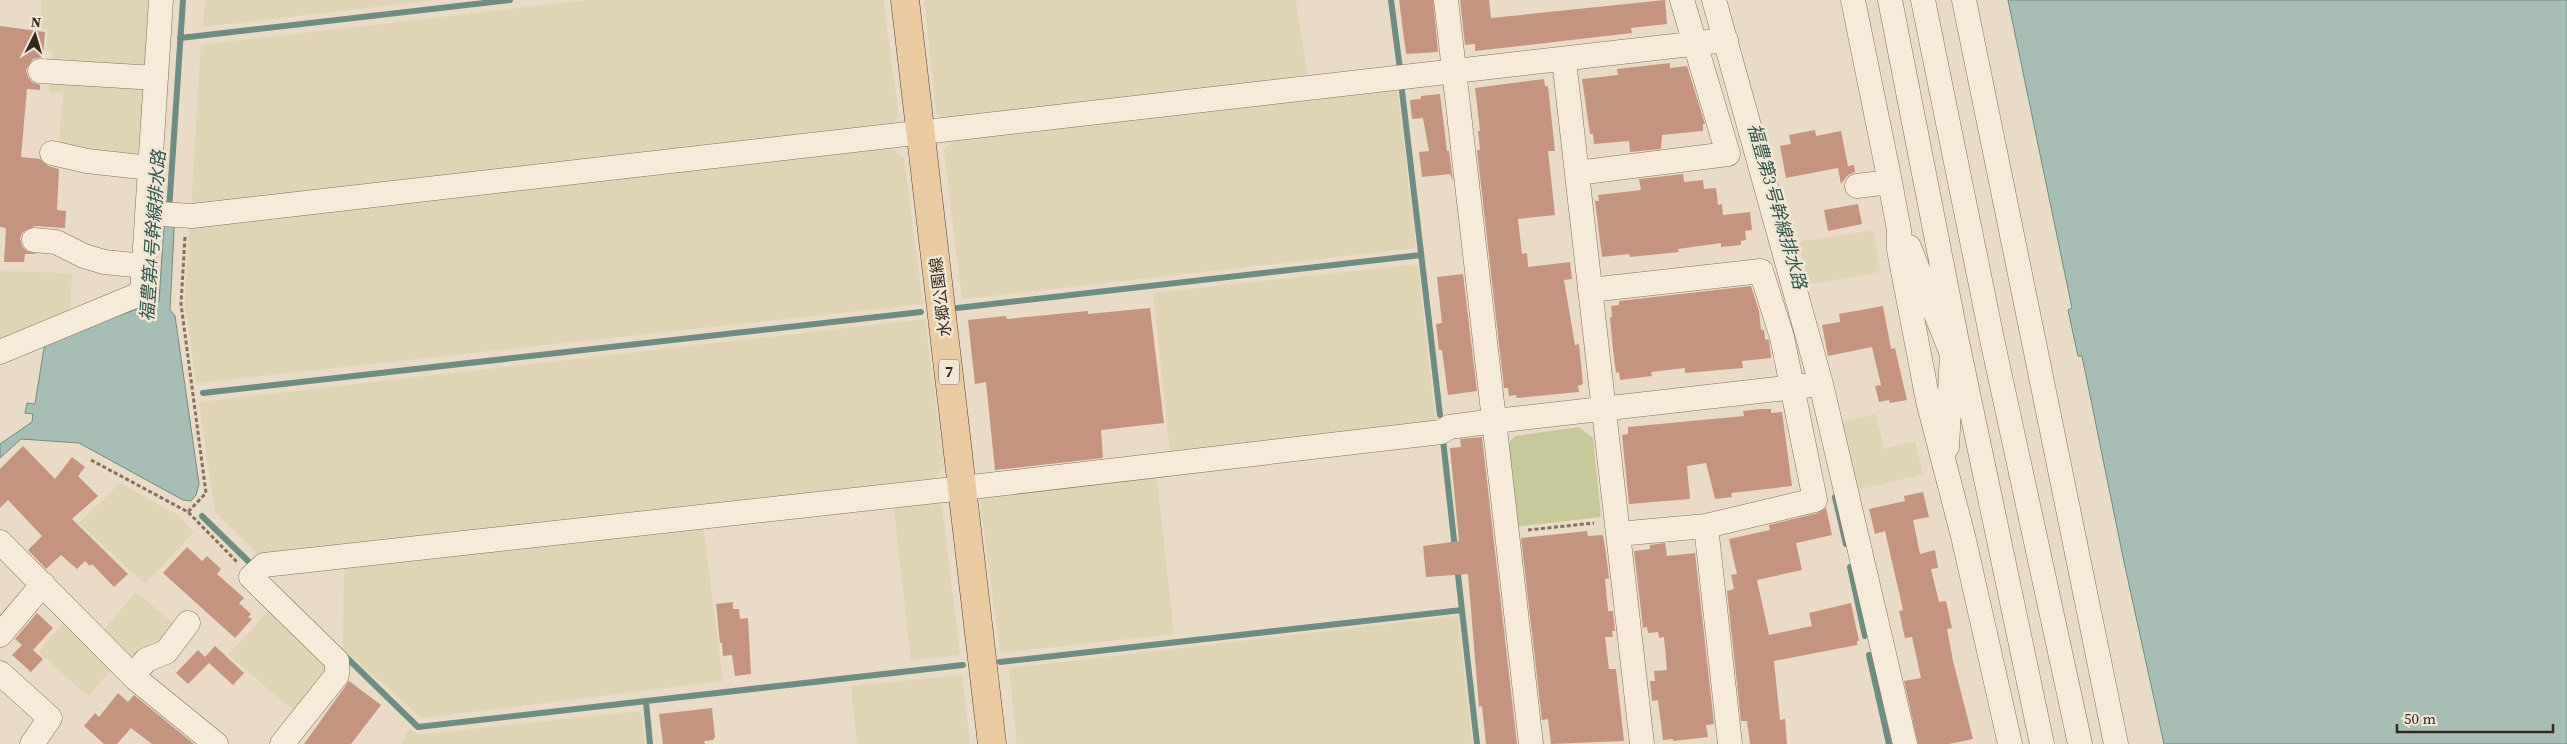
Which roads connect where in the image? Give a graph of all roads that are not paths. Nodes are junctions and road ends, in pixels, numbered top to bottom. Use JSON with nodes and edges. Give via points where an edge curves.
{"nodes":[{"id":1,"x":161,"y":0,"type":"edge"},
{"id":2,"x":905,"y":0,"type":"edge"},
{"id":3,"x":1446,"y":0,"type":"edge"},
{"id":4,"x":1682,"y":0,"type":"edge"},
{"id":5,"x":1714,"y":0,"type":"edge"},
{"id":6,"x":1852,"y":0,"type":"edge"},
{"id":7,"x":1890,"y":0,"type":"edge"},
{"id":8,"x":1923,"y":0,"type":"edge"},
{"id":9,"x":1964,"y":0,"type":"edge"},
{"id":10,"x":1726,"y":40,"type":"junction"},
{"id":11,"x":1696,"y":44,"type":"junction"},
{"id":12,"x":1564,"y":60,"type":"junction"},
{"id":13,"x":40,"y":71,"type":"dead end"},
{"id":14,"x":1455,"y":73,"type":"junction"},
{"id":15,"x":156,"y":78,"type":"junction"},
{"id":16,"x":920,"y":134,"type":"junction"},
{"id":17,"x":52,"y":153,"type":"dead end"},
{"id":18,"x":150,"y":168,"type":"junction"},
{"id":19,"x":1577,"y":173,"type":"junction"},
{"id":20,"x":1890,"y":182,"type":"junction"},
{"id":21,"x":1857,"y":186,"type":"dead end"},
{"id":22,"x":152,"y":213,"type":"junction"},
{"id":23,"x":1899,"y":230,"type":"junction"},
{"id":24,"x":34,"y":240,"type":"dead end"},
{"id":25,"x":144,"y":266,"type":"junction"},
{"id":26,"x":1590,"y":290,"type":"junction"},
{"id":27,"x":0,"y":352,"type":"edge"},
{"id":28,"x":1956,"y":353,"type":"junction"},
{"id":29,"x":1905,"y":379,"type":"dead end"},
{"id":30,"x":1821,"y":384,"type":"junction"},
{"id":31,"x":1791,"y":388,"type":"junction"},
{"id":32,"x":1928,"y":401,"type":"junction"},
{"id":33,"x":1604,"y":410,"type":"junction"},
{"id":34,"x":1495,"y":422,"type":"junction"},
{"id":35,"x":1945,"y":459,"type":"junction"},
{"id":36,"x":963,"y":488,"type":"junction"},
{"id":37,"x":1706,"y":526,"type":"junction"},
{"id":38,"x":1618,"y":527,"type":"junction"},
{"id":39,"x":0,"y":542,"type":"edge"},
{"id":40,"x":44,"y":584,"type":"junction"},
{"id":41,"x":188,"y":624,"type":"dead end"},
{"id":42,"x":0,"y":635,"type":"edge"},
{"id":43,"x":0,"y":673,"type":"edge"},
{"id":44,"x":133,"y":676,"type":"junction"},
{"id":45,"x":32,"y":744,"type":"edge"},
{"id":46,"x":216,"y":744,"type":"edge"},
{"id":47,"x":282,"y":744,"type":"edge"},
{"id":48,"x":992,"y":744,"type":"edge"},
{"id":49,"x":1531,"y":744,"type":"edge"},
{"id":50,"x":1642,"y":744,"type":"edge"},
{"id":51,"x":1730,"y":744,"type":"edge"},
{"id":52,"x":1904,"y":744,"type":"edge"},
{"id":53,"x":2010,"y":744,"type":"edge"},
{"id":54,"x":2042,"y":744,"type":"edge"},
{"id":55,"x":2080,"y":744,"type":"edge"},
{"id":56,"x":2116,"y":744,"type":"edge"}],
"edges":[{"from":1,"to":15,"type":"street"},
{"from":2,"to":16,"type":"main road","name":"水郷公園線","number":"7"},
{"from":3,"to":14,"type":"street"},
{"from":4,"to":11,"type":"street"},
{"from":5,"to":10,"type":"street"},
{"from":6,"to":20,"type":"street"},
{"from":7,"to":28,"type":"street"},
{"from":8,"to":55,"type":"street","via":[[1992,344]]},
{"from":9,"to":56,"type":"street"},
{"from":10,"to":11,"type":"street"},
{"from":10,"to":30,"type":"street"},
{"from":11,"to":12,"type":"street"},
{"from":11,"to":19,"type":"street","via":[[1728,154]]},
{"from":12,"to":14,"type":"street"},
{"from":12,"to":19,"type":"street"},
{"from":13,"to":15,"type":"street"},
{"from":14,"to":16,"type":"street"},
{"from":14,"to":34,"type":"street"},
{"from":15,"to":18,"type":"street"},
{"from":16,"to":22,"type":"street","via":[[184,216]]},
{"from":16,"to":36,"type":"main road","name":"水郷公園線","number":"7"},
{"from":17,"to":18,"type":"street","via":[[87,161]]},
{"from":18,"to":22,"type":"street"},
{"from":19,"to":26,"type":"street"},
{"from":20,"to":21,"type":"street"},
{"from":20,"to":23,"type":"street"},
{"from":22,"to":25,"type":"street"},
{"from":23,"to":28,"type":"street","via":[[1906,238]]},
{"from":23,"to":32,"type":"street","via":[[1899,250]]},
{"from":24,"to":25,"type":"street","via":[[56,242],[104,262]]},
{"from":25,"to":27,"type":"street","via":[[142,293]]},
{"from":26,"to":31,"type":"street","via":[[1762,271],[1782,337]]},
{"from":26,"to":33,"type":"street"},
{"from":28,"to":35,"type":"street"},
{"from":28,"to":54,"type":"street"},
{"from":29,"to":32,"type":"street"},
{"from":30,"to":31,"type":"street"},
{"from":30,"to":52,"type":"street"},
{"from":31,"to":33,"type":"street"},
{"from":31,"to":37,"type":"street","via":[[1816,500]]},
{"from":32,"to":35,"type":"street"},
{"from":33,"to":34,"type":"street"},
{"from":33,"to":38,"type":"street"},
{"from":34,"to":36,"type":"street","via":[[1449,427],[1441,432]]},
{"from":34,"to":49,"type":"street"},
{"from":35,"to":53,"type":"street"},
{"from":36,"to":47,"type":"street","via":[[264,565],[251,577],[337,661],[337,675]]},
{"from":36,"to":48,"type":"main road","name":"水郷公園線","number":"7"},
{"from":37,"to":38,"type":"street"},
{"from":37,"to":51,"type":"street"},
{"from":38,"to":50,"type":"street"},
{"from":39,"to":40,"type":"street"},
{"from":40,"to":42,"type":"street"},
{"from":40,"to":44,"type":"street"},
{"from":41,"to":44,"type":"street","via":[[166,652],[146,660]]},
{"from":43,"to":45,"type":"street","via":[[50,718]]},
{"from":44,"to":46,"type":"street"}]}
